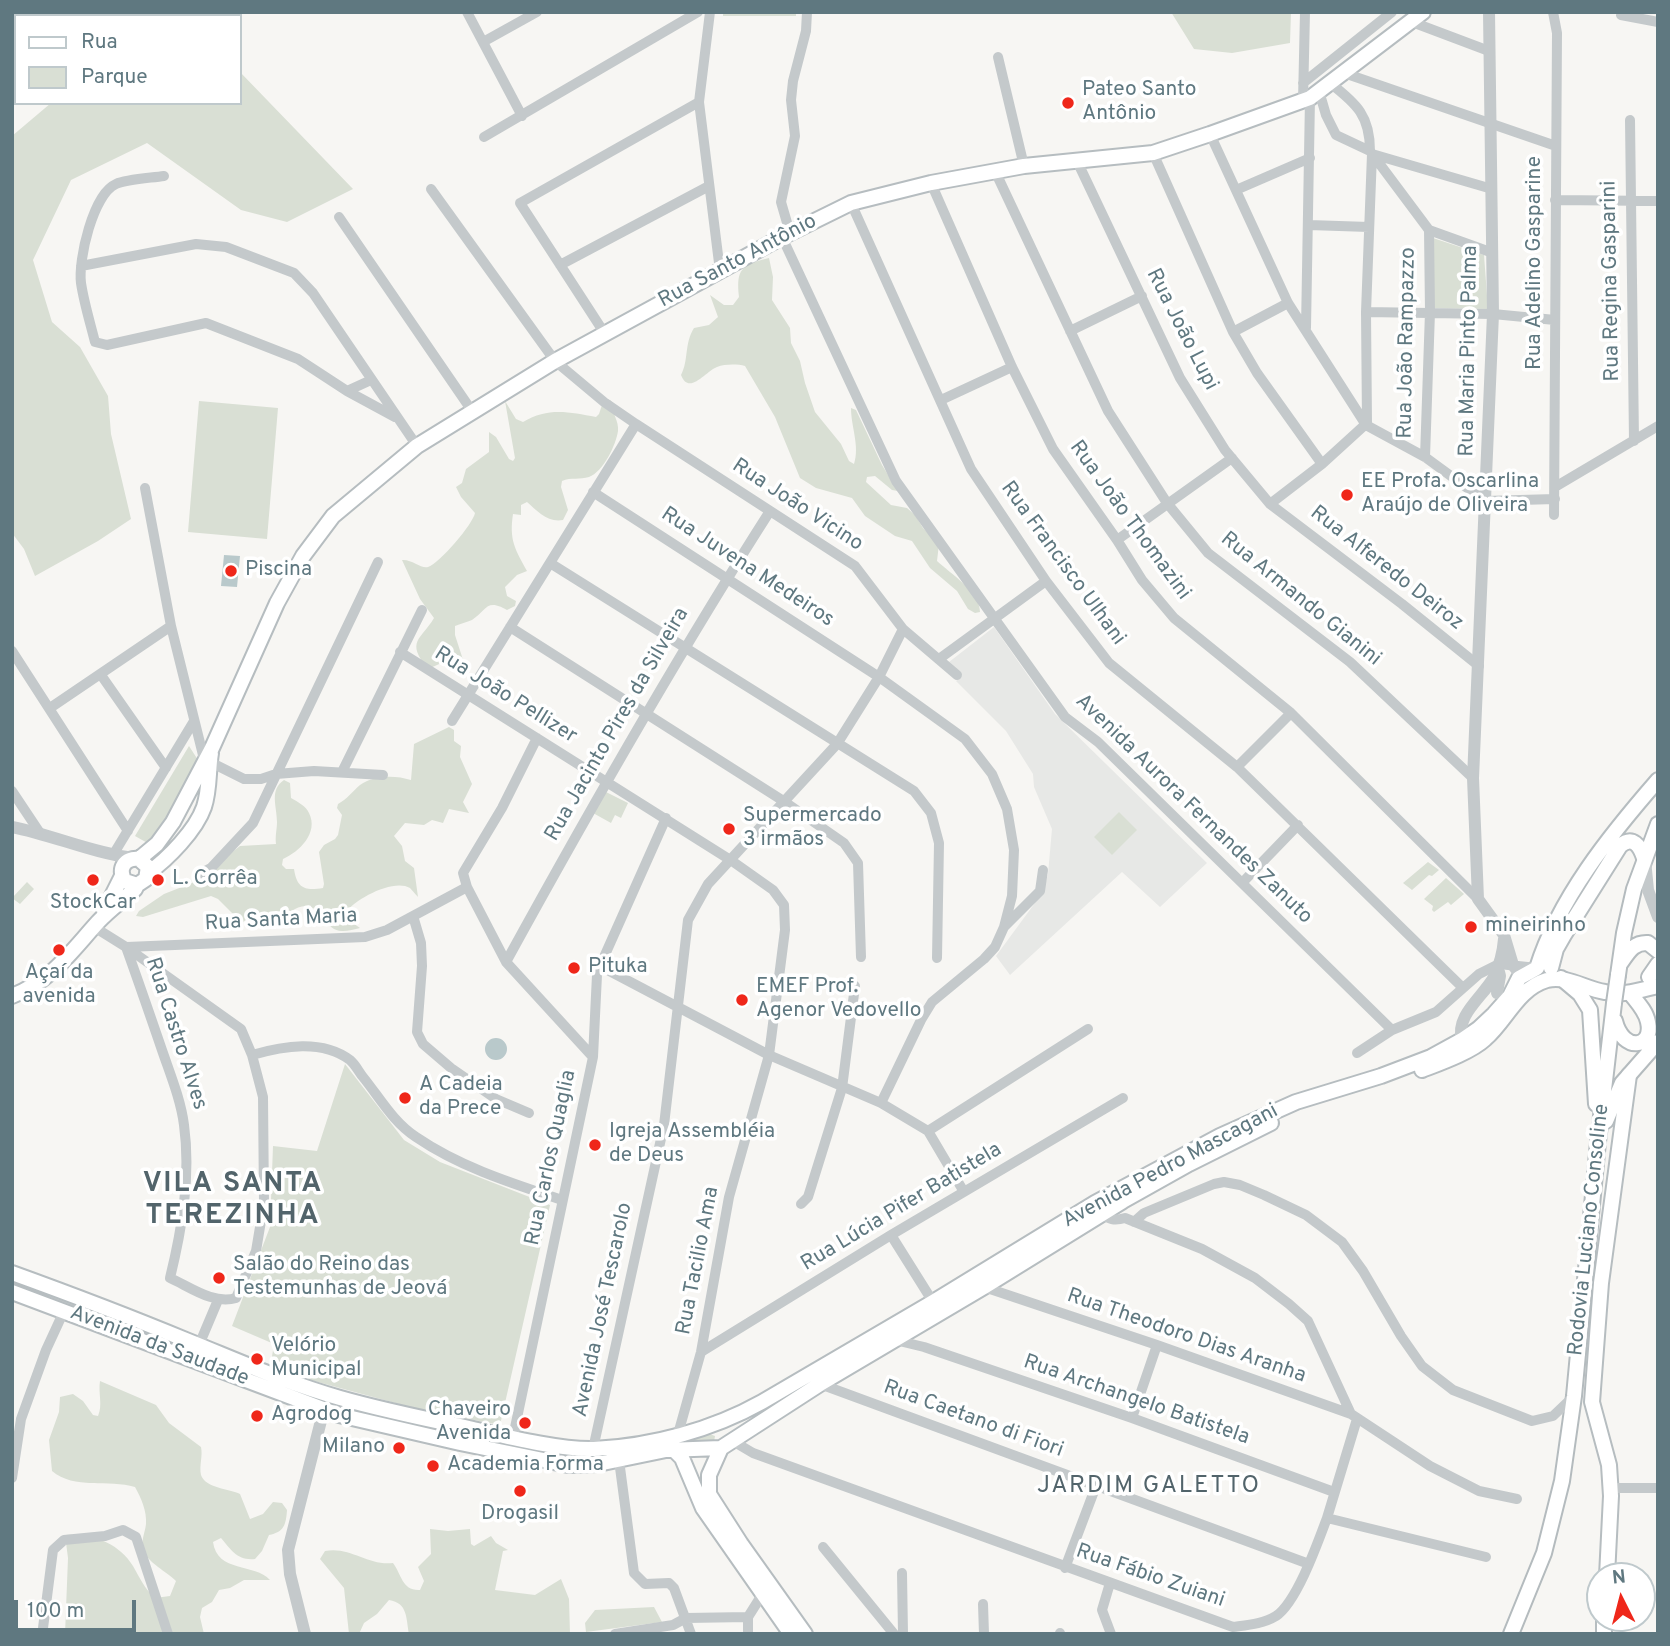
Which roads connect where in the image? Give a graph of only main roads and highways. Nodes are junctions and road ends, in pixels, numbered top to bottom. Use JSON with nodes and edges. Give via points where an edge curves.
{"nodes":[{"id":1,"x":1423,"y":12,"type":"edge"},
{"id":2,"x":209,"y":757,"type":"junction"},
{"id":3,"x":1658,"y":780,"type":"edge"},
{"id":4,"x":1658,"y":824,"type":"edge"},
{"id":5,"x":136,"y":858,"type":"junction"},
{"id":6,"x":1650,"y":859,"type":"junction"},
{"id":7,"x":119,"y":864,"type":"junction"},
{"id":8,"x":148,"y":873,"type":"junction"},
{"id":9,"x":136,"y":885,"type":"junction"},
{"id":10,"x":97,"y":923,"type":"junction"},
{"id":11,"x":1658,"y":951,"type":"edge"},
{"id":12,"x":1619,"y":970,"type":"junction"},
{"id":13,"x":1529,"y":971,"type":"junction"},
{"id":14,"x":1656,"y":975,"type":"edge"},
{"id":15,"x":1630,"y":993,"type":"junction"},
{"id":16,"x":12,"y":996,"type":"edge"},
{"id":17,"x":1519,"y":999,"type":"junction"},
{"id":18,"x":1613,"y":1008,"type":"junction"},
{"id":19,"x":1658,"y":1042,"type":"edge"},
{"id":20,"x":1468,"y":1043,"type":"junction"},
{"id":21,"x":1629,"y":1074,"type":"junction"},
{"id":22,"x":1598,"y":1142,"type":"junction"},
{"id":23,"x":1099,"y":1209,"type":"junction"},
{"id":24,"x":12,"y":1273,"type":"edge"},
{"id":25,"x":12,"y":1292,"type":"edge"},
{"id":26,"x":111,"y":1310,"type":"junction"},
{"id":27,"x":104,"y":1326,"type":"junction"},
{"id":28,"x":435,"y":1421,"type":"junction"},
{"id":29,"x":463,"y":1427,"type":"junction"},
{"id":30,"x":699,"y":1430,"type":"junction"},
{"id":31,"x":429,"y":1436,"type":"junction"},
{"id":32,"x":513,"y":1437,"type":"junction"},
{"id":33,"x":460,"y":1443,"type":"junction"},
{"id":34,"x":726,"y":1444,"type":"junction"},
{"id":35,"x":593,"y":1449,"type":"joint"},
{"id":36,"x":674,"y":1450,"type":"junction"},
{"id":37,"x":499,"y":1451,"type":"junction"},
{"id":38,"x":1607,"y":1562,"type":"edge"},
{"id":39,"x":766,"y":1589,"type":"junction"},
{"id":40,"x":791,"y":1634,"type":"edge"},
{"id":41,"x":806,"y":1634,"type":"edge"},
{"id":42,"x":1511,"y":1634,"type":"edge"}],
"edges":[{"from":1,"to":2,"type":"main road","name":"Rua Santo Antônio","via":[[1315,93],[1210,134],[1153,153],[1024,166],[851,203],[604,334],[471,411],[417,446],[333,516],[303,556],[277,603]]},
{"from":2,"to":5,"type":"main road","name":"Rua Santo Antônio","via":[[173,822],[157,844]]},
{"from":2,"to":8,"type":"main road","name":"Rua Santo Antônio","via":[[203,808],[187,835]]},
{"from":3,"to":13,"type":"main road","name":"Avenida Pedro Mascagani","via":[[1619,825],[1568,900]]},
{"from":4,"to":6,"type":"main road","name":"Rodovia Luciano Consoline"},
{"from":5,"to":7,"type":"main road","name":"Rua Santo Antônio"},
{"from":5,"to":8,"type":"main road","via":[[145,862]]},
{"from":6,"to":12,"type":"main road","name":"Rodovia Luciano Consoline","via":[[1634,889]]},
{"from":6,"to":13,"type":"main road","name":"Avenida Pedro Mascagani","via":[[1634,842],[1620,846],[1556,949]]},
{"from":7,"to":9,"type":"main road"},
{"from":7,"to":10,"type":"main road","name":"Rua Santo Antônio"},
{"from":8,"to":9,"type":"main road","name":"Rua Santo Antônio"},
{"from":9,"to":10,"type":"main road","name":"Rua Santo Antônio"},
{"from":10,"to":16,"type":"main road","name":"Rua Santo Antônio","via":[[35,987]]},
{"from":11,"to":12,"type":"main road","via":[[1648,943],[1638,944]]},
{"from":12,"to":18,"type":"main road","name":"Rodovia Luciano Consoline","bridge":true},
{"from":13,"to":14,"type":"main road","via":[[1606,986],[1630,985]]},
{"from":13,"to":15,"type":"main road","via":[[1605,993]]},
{"from":13,"to":17,"type":"main road"},
{"from":13,"to":17,"type":"main road","name":"Avenida Pedro Mascagani","via":[[1532,987]]},
{"from":13,"to":20,"type":"main road","name":"Avenida Pedro Mascagani"},
{"from":13,"to":22,"type":"main road","via":[[1580,994],[1590,1010]]},
{"from":14,"to":15,"type":"main road"},
{"from":15,"to":18,"type":"main road","via":[[1648,1022],[1643,1040],[1625,1041],[1618,1032]]},
{"from":17,"to":20,"type":"main road","name":"Avenida Pedro Mascagani","via":[[1485,1040]]},
{"from":18,"to":22,"type":"main road","name":"Rodovia Luciano Consoline"},
{"from":19,"to":21,"type":"main road"},
{"from":20,"to":23,"type":"main road","name":"Avenida Pedro Mascagani","via":[[1296,1102],[1220,1136]]},
{"from":21,"to":22,"type":"main road"},
{"from":21,"to":38,"type":"main road","via":[[1601,1283],[1592,1402],[1609,1465]]},
{"from":22,"to":42,"type":"main road","name":"Rodovia Luciano Consoline","via":[[1562,1481],[1544,1553]]},
{"from":23,"to":30,"type":"main road","name":"Avenida Pedro Mascagani","via":[[735,1417]]},
{"from":23,"to":34,"type":"main road","name":"Avenida Pedro Mascagani","via":[[1002,1277]]},
{"from":24,"to":26,"type":"main road","name":"Avenida da Saudade"},
{"from":25,"to":27,"type":"main road","name":"Avenida da Saudade"},
{"from":26,"to":27,"type":"main road"},
{"from":26,"to":28,"type":"main road","name":"Avenida da Saudade","via":[[339,1398]]},
{"from":27,"to":31,"type":"main road","name":"Avenida da Saudade","via":[[324,1409]]},
{"from":28,"to":29,"type":"main road","name":"Avenida da Saudade"},
{"from":28,"to":31,"type":"main road"},
{"from":29,"to":32,"type":"main road","name":"Avenida da Saudade"},
{"from":29,"to":33,"type":"main road"},
{"from":30,"to":34,"type":"main road","via":[[711,1429]]},
{"from":30,"to":35,"type":"main road","name":"Avenida Pedro Mascagani"},
{"from":31,"to":33,"type":"main road","name":"Avenida da Saudade"},
{"from":32,"to":35,"type":"main road","name":"Avenida da Saudade"},
{"from":32,"to":37,"type":"main road"},
{"from":33,"to":37,"type":"main road","name":"Avenida da Saudade"},
{"from":34,"to":36,"type":"main road","name":"Avenida da Saudade"},
{"from":34,"to":39,"type":"main road","via":[[709,1475],[709,1494]]},
{"from":36,"to":37,"type":"main road","name":"Avenida da Saudade","via":[[568,1465]]},
{"from":36,"to":39,"type":"main road","via":[[682,1458],[703,1508]]},
{"from":39,"to":40,"type":"main road"},
{"from":39,"to":41,"type":"main road"}]}
